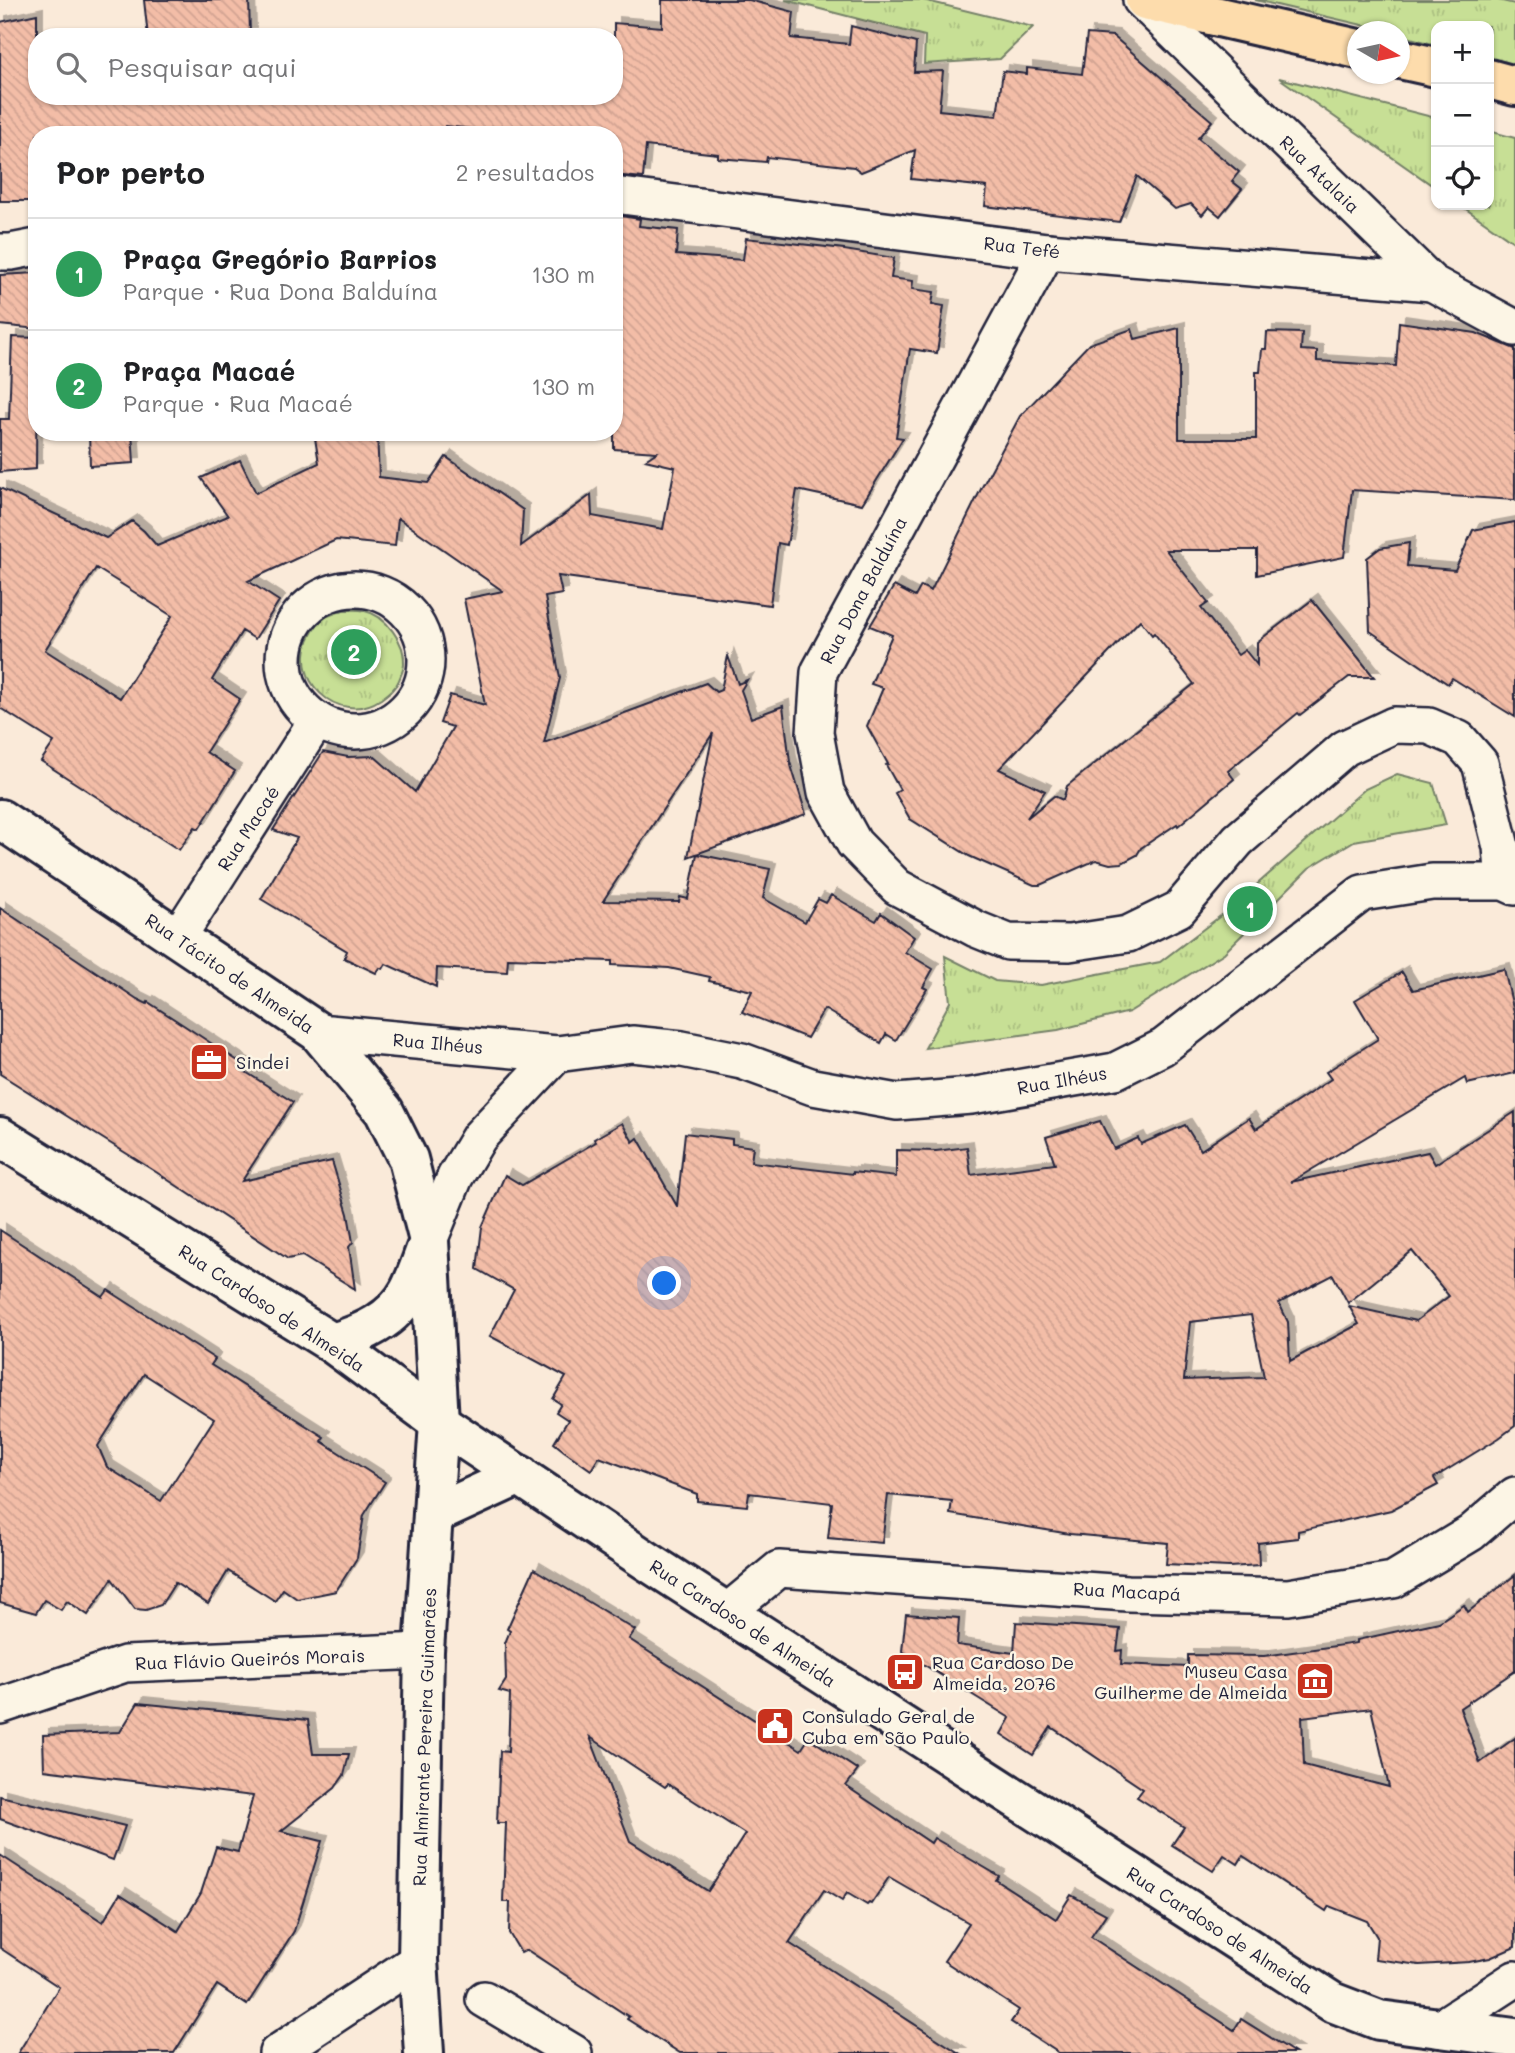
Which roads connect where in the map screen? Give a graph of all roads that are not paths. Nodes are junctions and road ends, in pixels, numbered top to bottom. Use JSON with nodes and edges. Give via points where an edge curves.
{"nodes":[{"id":1,"x":1143,"y":0,"type":"edge"},
{"id":2,"x":1347,"y":47,"type":"edge"},
{"id":3,"x":1410,"y":61,"type":"edge"},
{"id":4,"x":1431,"y":66,"type":"edge"},
{"id":5,"x":1494,"y":80,"type":"edge"},
{"id":6,"x":1515,"y":86,"type":"edge"},
{"id":7,"x":623,"y":196,"type":"edge"},
{"id":8,"x":28,"y":249,"type":"edge"},
{"id":9,"x":0,"y":251,"type":"edge"},
{"id":10,"x":1047,"y":251,"type":"junction"},
{"id":11,"x":1432,"y":283,"type":"junction"},
{"id":12,"x":1515,"y":328,"type":"edge"},
{"id":13,"x":317,"y":720,"type":"junction"},
{"id":14,"x":0,"y":819,"type":"edge"},
{"id":15,"x":1509,"y":884,"type":"edge"},
{"id":16,"x":178,"y":937,"type":"junction"},
{"id":17,"x":318,"y":1032,"type":"junction"},
{"id":18,"x":557,"y":1054,"type":"junction"},
{"id":19,"x":0,"y":1137,"type":"edge"},
{"id":20,"x":429,"y":1241,"type":"junction"},
{"id":21,"x":332,"y":1343,"type":"junction"},
{"id":22,"x":439,"y":1422,"type":"junction"},
{"id":23,"x":520,"y":1475,"type":"junction"},
{"id":24,"x":1515,"y":1495,"type":"edge"},
{"id":25,"x":433,"y":1515,"type":"junction"},
{"id":26,"x":727,"y":1612,"type":"junction"},
{"id":27,"x":424,"y":1651,"type":"junction"},
{"id":28,"x":6,"y":1696,"type":"edge"},
{"id":29,"x":418,"y":1959,"type":"junction"},
{"id":30,"x":1515,"y":1979,"type":"edge"},
{"id":31,"x":484,"y":1999,"type":"dead end"},
{"id":32,"x":1438,"y":2029,"type":"junction"},
{"id":33,"x":1515,"y":2038,"type":"edge"},
{"id":34,"x":277,"y":2053,"type":"edge"},
{"id":35,"x":424,"y":2053,"type":"edge"},
{"id":36,"x":574,"y":2053,"type":"edge"}],
"edges":[{"from":1,"to":2,"type":"main road"},
{"from":1,"to":11,"type":"street","name":"Rua Atalaia"},
{"from":3,"to":4,"type":"main road"},
{"from":5,"to":6,"type":"main road"},
{"from":7,"to":10,"type":"street","name":"Rua Tefé"},
{"from":8,"to":9,"type":"street"},
{"from":10,"to":11,"type":"street","name":"Rua Tefé"},
{"from":10,"to":15,"type":"street","name":"Rua Dona Balduína","via":[[819,672],[815,733],[826,792],[854,843],[897,887],[1008,942],[1069,943],[1128,934],[1179,909],[1238,841],[1345,748],[1394,725],[1429,726],[1459,739],[1480,763]]},
{"from":11,"to":12,"type":"street","name":"Rua Atalaia"},
{"from":13,"to":13,"type":"street","via":[[337,728],[369,729],[402,715],[414,700],[421,684],[424,645],[419,626],[395,601],[379,593],[345,589],[319,598],[297,620],[285,654],[286,673],[291,691]]},
{"from":13,"to":16,"type":"street","name":"Rua Macaé"},
{"from":14,"to":16,"type":"main road","name":"Rua Tácito de Almeida"},
{"from":15,"to":18,"type":"street","name":"Rua Ilhéus","via":[[1432,883],[1362,893],[1163,1047],[1115,1071],[1077,1078],[971,1096],[897,1102],[813,1087],[742,1061],[682,1049],[632,1044]]},
{"from":16,"to":17,"type":"main road","name":"Rua Tácito de Almeida"},
{"from":17,"to":18,"type":"street","name":"Rua Ilhéus"},
{"from":17,"to":20,"type":"main road","name":"Rua Tácito de Almeida","via":[[384,1111],[408,1159]]},
{"from":18,"to":20,"type":"street","via":[[479,1137],[455,1177]]},
{"from":19,"to":21,"type":"main road","name":"Rua Cardoso de Almeida"},
{"from":20,"to":21,"type":"main road","via":[[409,1293],[388,1316],[362,1334]]},
{"from":20,"to":22,"type":"main road","name":"Rua Tácito de Almeida"},
{"from":21,"to":22,"type":"main road","name":"Rua Cardoso de Almeida"},
{"from":22,"to":23,"type":"main road","name":"Rua Cardoso de Almeida"},
{"from":22,"to":25,"type":"main road","name":"Rua Almirante Pereira Guimarães"},
{"from":23,"to":25,"type":"main road"},
{"from":23,"to":26,"type":"main road","name":"Rua Cardoso de Almeida"},
{"from":24,"to":26,"type":"street","name":"Rua Macapá","via":[[1471,1533],[1393,1580],[1288,1597],[1127,1593],[779,1569]]},
{"from":25,"to":27,"type":"main road","name":"Rua Almirante Pereira Guimarães"},
{"from":26,"to":32,"type":"main road","name":"Rua Cardoso de Almeida","via":[[1332,2002],[1379,2020]]},
{"from":27,"to":28,"type":"street","name":"Rua Flávio Queirós Morais","via":[[125,1664]]},
{"from":27,"to":29,"type":"main road","name":"Rua Almirante Pereira Guimarães"},
{"from":29,"to":34,"type":"street"},
{"from":29,"to":35,"type":"main road","name":"Rua Almirante Pereira Guimarães"},
{"from":30,"to":32,"type":"street"},
{"from":31,"to":36,"type":"street"},
{"from":32,"to":33,"type":"main road","name":"Rua Cardoso de Almeida"}]}
